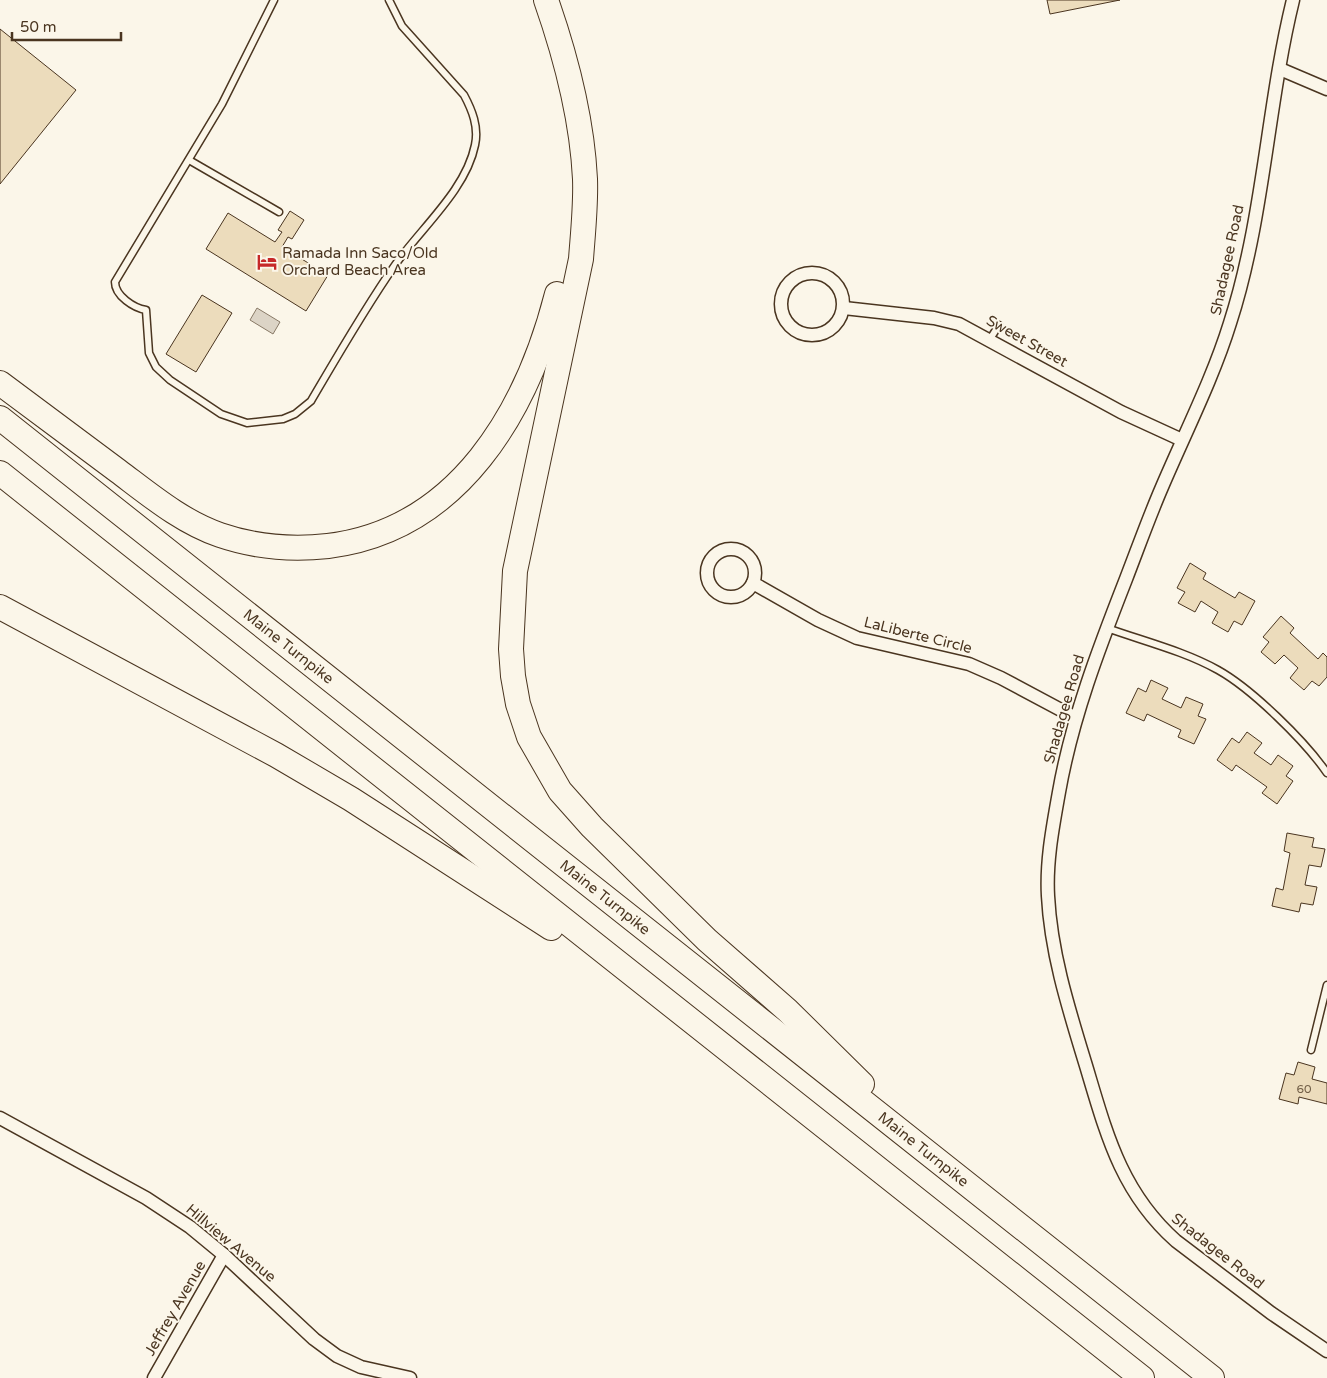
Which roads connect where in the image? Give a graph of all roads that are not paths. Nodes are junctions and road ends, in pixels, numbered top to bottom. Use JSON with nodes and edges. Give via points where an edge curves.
{"nodes":[{"id":1,"x":274,"y":0,"type":"edge"},
{"id":2,"x":389,"y":0,"type":"edge"},
{"id":3,"x":536,"y":0,"type":"edge"},
{"id":4,"x":546,"y":0,"type":"edge"},
{"id":5,"x":1293,"y":0,"type":"edge"},
{"id":6,"x":1280,"y":69,"type":"junction"},
{"id":7,"x":1327,"y":89,"type":"edge"},
{"id":8,"x":189,"y":160,"type":"junction"},
{"id":9,"x":279,"y":212,"type":"dead end"},
{"id":10,"x":844,"y":308,"type":"junction"},
{"id":11,"x":1000,"y":325,"type":"dead end"},
{"id":12,"x":990,"y":339,"type":"junction"},
{"id":13,"x":0,"y":383,"type":"edge"},
{"id":14,"x":0,"y":418,"type":"edge"},
{"id":15,"x":1182,"y":440,"type":"junction"},
{"id":16,"x":0,"y":473,"type":"edge"},
{"id":17,"x":0,"y":479,"type":"edge"},
{"id":18,"x":46,"y":509,"type":"junction"},
{"id":19,"x":753,"y":583,"type":"dead end"},
{"id":20,"x":0,"y":607,"type":"edge"},
{"id":21,"x":1107,"y":628,"type":"junction"},
{"id":22,"x":1076,"y":718,"type":"junction"},
{"id":23,"x":1327,"y":773,"type":"edge"},
{"id":24,"x":1327,"y":985,"type":"edge"},
{"id":25,"x":689,"y":1019,"type":"junction"},
{"id":26,"x":1310,"y":1050,"type":"dead end"},
{"id":27,"x":0,"y":1118,"type":"edge"},
{"id":28,"x":944,"y":1167,"type":"junction"},
{"id":29,"x":224,"y":1255,"type":"junction"},
{"id":30,"x":1327,"y":1351,"type":"edge"},
{"id":31,"x":154,"y":1378,"type":"edge"},
{"id":32,"x":410,"y":1378,"type":"edge"},
{"id":33,"x":1142,"y":1378,"type":"edge"},
{"id":34,"x":1212,"y":1378,"type":"edge"}],
"edges":[{"from":1,"to":8,"type":"lane","via":[[222,104]]},
{"from":2,"to":8,"type":"lane","via":[[402,26],[464,95],[474,118],[476,144],[451,194],[394,268],[310,400],[288,418],[253,423],[234,420],[170,380],[156,367],[149,353],[146,310],[117,291],[115,282],[118,276]]},
{"from":3,"to":13,"type":"highway","via":[[560,90],[571,191],[570,220],[559,285],[541,348],[496,435],[456,486],[422,514],[373,537],[310,548],[268,546],[220,535],[173,511]]},
{"from":4,"to":28,"type":"highway","via":[[560,39],[574,100],[584,170],[584,206],[581,259],[514,571],[513,676],[529,737],[560,792],[592,827],[707,940],[787,1010]]},
{"from":5,"to":6,"type":"street","name":"Shadagee Road"},
{"from":6,"to":7,"type":"street"},
{"from":6,"to":15,"type":"street","name":"Shadagee Road","via":[[1237,301],[1218,357]]},
{"from":8,"to":9,"type":"lane"},
{"from":10,"to":10,"type":"street","via":[[840,289],[818,273],[792,280],[782,296],[781,306],[787,323],[802,334],[821,335],[829,331],[836,325]]},
{"from":10,"to":12,"type":"street","name":"Sweet Street","via":[[947,320]]},
{"from":11,"to":12,"type":"lane"},
{"from":12,"to":15,"type":"street","name":"Sweet Street","via":[[1121,412]]},
{"from":14,"to":28,"type":"highway","name":"Maine Turnpike"},
{"from":15,"to":21,"type":"street","name":"Shadagee Road"},
{"from":16,"to":18,"type":"highway"},
{"from":17,"to":18,"type":"highway"},
{"from":18,"to":25,"type":"highway"},
{"from":19,"to":22,"type":"street","name":"LaLiberte Circle","via":[[843,632],[970,664]]},
{"from":20,"to":25,"type":"highway","via":[[352,799]]},
{"from":21,"to":22,"type":"street","name":"Shadagee Road"},
{"from":21,"to":23,"type":"lane","via":[[1198,661],[1232,679],[1308,748]]},
{"from":22,"to":30,"type":"street","name":"Shadagee Road","via":[[1051,836],[1048,895],[1054,946],[1069,1010],[1112,1152],[1137,1198],[1162,1229],[1222,1277]]},
{"from":24,"to":26,"type":"lane"},
{"from":25,"to":33,"type":"highway"},
{"from":27,"to":29,"type":"street","name":"Hillview Avenue","via":[[146,1198],[190,1227]]},
{"from":28,"to":34,"type":"highway","name":"Maine Turnpike"},
{"from":29,"to":31,"type":"street","name":"Jeffrey Avenue"},
{"from":29,"to":32,"type":"street","name":"Hillview Avenue","via":[[314,1339],[337,1356],[362,1367]]}]}
